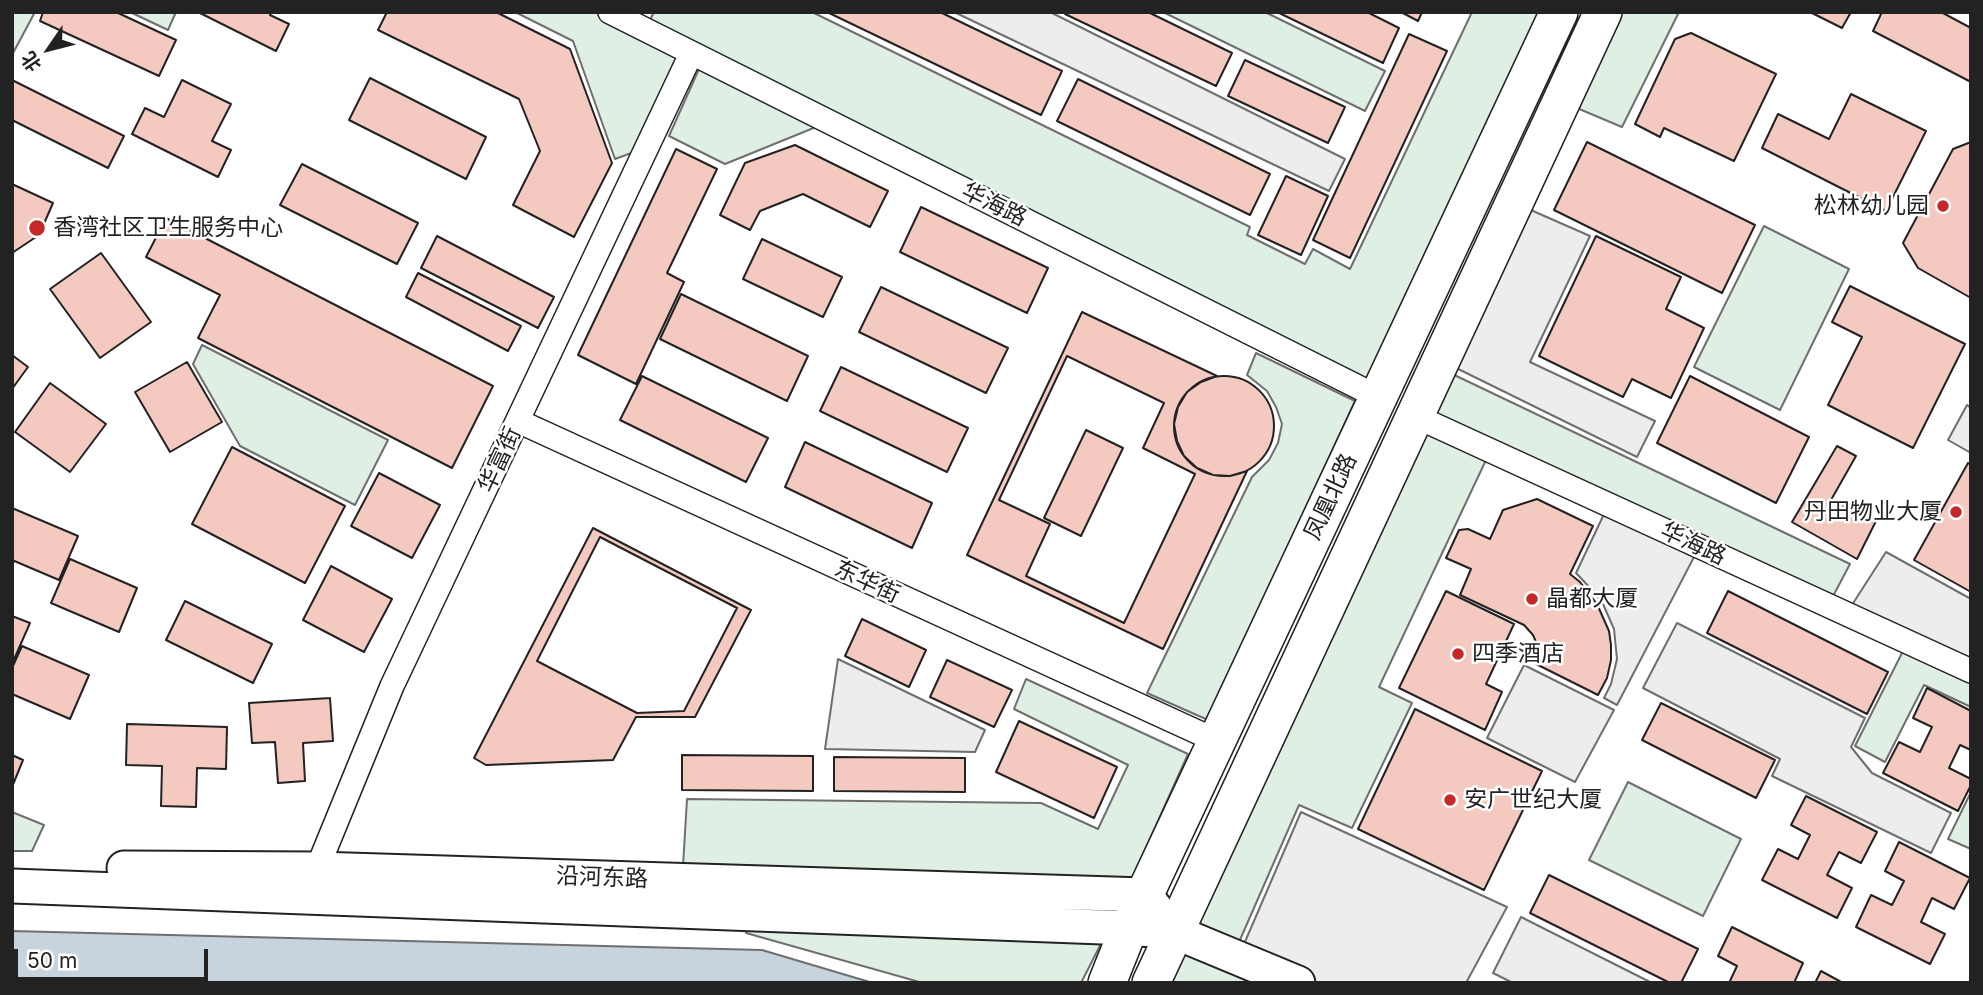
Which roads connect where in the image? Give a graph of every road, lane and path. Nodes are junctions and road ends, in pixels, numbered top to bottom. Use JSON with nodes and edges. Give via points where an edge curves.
{"nodes":[{"id":1,"x":610,"y":12,"type":"edge"},
{"id":2,"x":1559,"y":12,"type":"edge"},
{"id":3,"x":1604,"y":12,"type":"edge"},
{"id":4,"x":691,"y":54,"type":"junction"},
{"id":5,"x":1378,"y":397,"type":"junction"},
{"id":6,"x":1415,"y":416,"type":"junction"},
{"id":7,"x":518,"y":421,"type":"junction"},
{"id":8,"x":1971,"y":671,"type":"edge"},
{"id":9,"x":1217,"y":741,"type":"junction"},
{"id":10,"x":12,"y":867,"type":"edge"},
{"id":11,"x":317,"y":869,"type":"junction"},
{"id":12,"x":12,"y":886,"type":"edge"},
{"id":13,"x":1145,"y":895,"type":"junction"},
{"id":14,"x":1129,"y":928,"type":"junction"},
{"id":15,"x":1175,"y":932,"type":"junction"},
{"id":16,"x":1107,"y":983,"type":"edge"},
{"id":17,"x":1152,"y":983,"type":"edge"},
{"id":18,"x":1298,"y":983,"type":"edge"}],
"edges":[{"from":1,"to":4,"type":"street","name":"华海路"},
{"from":2,"to":5,"type":"main road","name":"凤凰北路"},
{"from":3,"to":6,"type":"main road","name":"凤凰北路"},
{"from":4,"to":5,"type":"street","name":"华海路"},
{"from":4,"to":7,"type":"street","name":"华富街"},
{"from":5,"to":9,"type":"main road","name":"凤凰北路"},
{"from":6,"to":8,"type":"street","name":"华海路"},
{"from":6,"to":15,"type":"main road","name":"凤凰北路"},
{"from":7,"to":9,"type":"street","name":"东华街"},
{"from":7,"to":11,"type":"street","name":"华富街","via":[[392,686]]},
{"from":9,"to":13,"type":"main road","name":"凤凰北路"},
{"from":10,"to":11,"type":"street","name":"沿河东路"},
{"from":11,"to":13,"type":"street","name":"沿河东路"},
{"from":12,"to":14,"type":"street","name":"沿河东路"},
{"from":13,"to":14,"type":"main road","name":"凤凰北路"},
{"from":13,"to":15,"type":"street","name":"沿河东路"},
{"from":14,"to":15,"type":"street","name":"沿河东路"},
{"from":14,"to":16,"type":"main road","name":"凤凰北路"},
{"from":15,"to":17,"type":"main road","name":"凤凰北路"},
{"from":15,"to":18,"type":"street","name":"沿河东路"}]}
